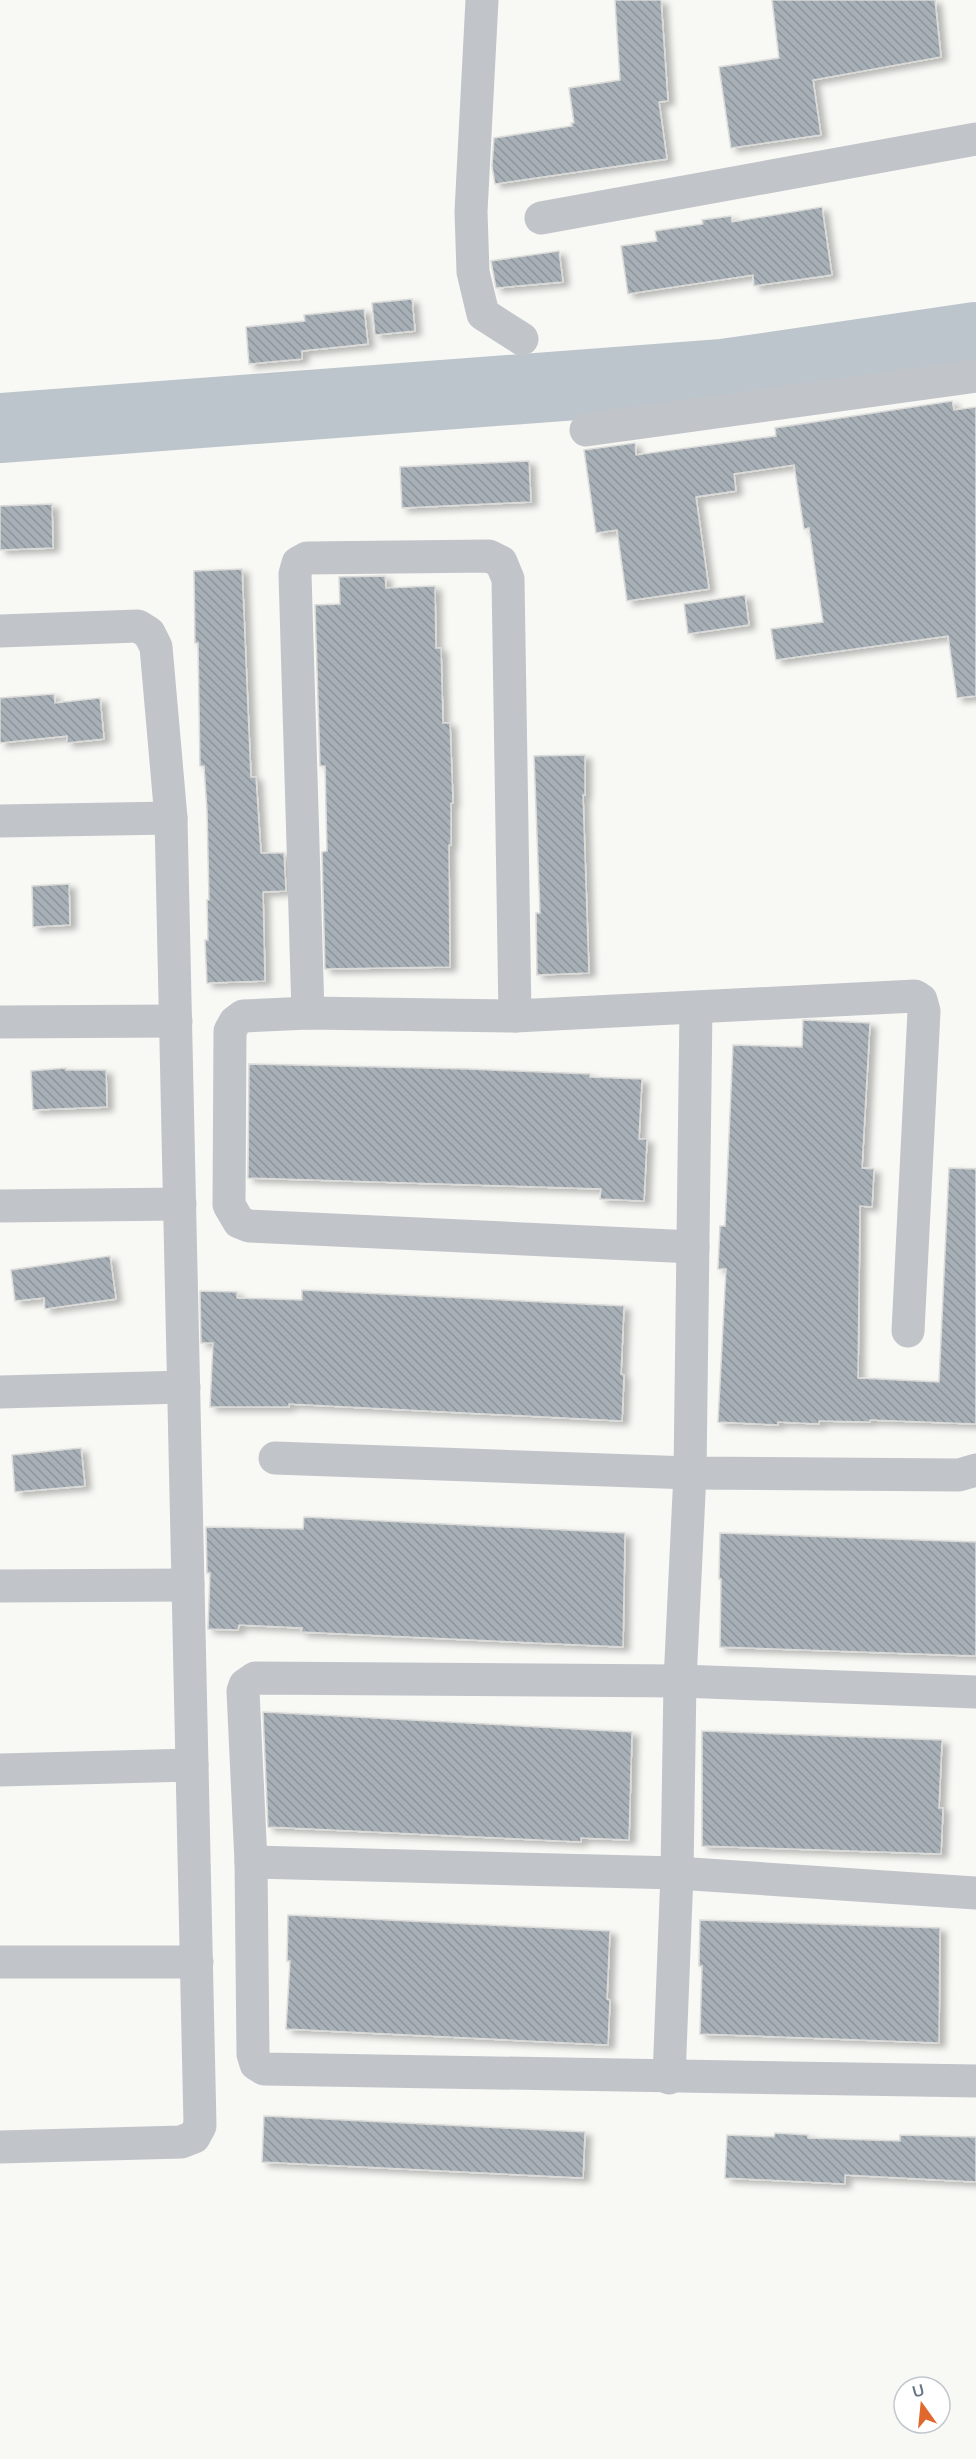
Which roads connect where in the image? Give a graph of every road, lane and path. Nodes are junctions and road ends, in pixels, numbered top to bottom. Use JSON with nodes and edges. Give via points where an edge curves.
{"nodes":[{"id":1,"x":482,"y":0,"type":"edge"},
{"id":2,"x":976,"y":139,"type":"edge"},
{"id":3,"x":541,"y":218,"type":"dead end"},
{"id":4,"x":522,"y":339,"type":"dead end"},
{"id":5,"x":976,"y":376,"type":"edge"},
{"id":6,"x":586,"y":430,"type":"dead end"},
{"id":7,"x":0,"y":631,"type":"edge"},
{"id":8,"x":171,"y":818,"type":"junction"},
{"id":9,"x":0,"y":821,"type":"edge"},
{"id":10,"x":696,"y":1008,"type":"junction"},
{"id":11,"x":308,"y":1013,"type":"junction"},
{"id":12,"x":515,"y":1016,"type":"junction"},
{"id":13,"x":176,"y":1021,"type":"junction"},
{"id":14,"x":0,"y":1022,"type":"edge"},
{"id":15,"x":180,"y":1204,"type":"junction"},
{"id":16,"x":0,"y":1206,"type":"edge"},
{"id":17,"x":693,"y":1248,"type":"junction"},
{"id":18,"x":908,"y":1330,"type":"dead end"},
{"id":19,"x":184,"y":1387,"type":"junction"},
{"id":20,"x":0,"y":1392,"type":"edge"},
{"id":21,"x":275,"y":1458,"type":"dead end"},
{"id":22,"x":690,"y":1473,"type":"junction"},
{"id":23,"x":970,"y":1476,"type":"edge"},
{"id":24,"x":0,"y":1586,"type":"edge"},
{"id":25,"x":188,"y":1586,"type":"junction"},
{"id":26,"x":680,"y":1681,"type":"junction"},
{"id":27,"x":976,"y":1692,"type":"edge"},
{"id":28,"x":192,"y":1765,"type":"junction"},
{"id":29,"x":0,"y":1770,"type":"edge"},
{"id":30,"x":252,"y":1862,"type":"junction"},
{"id":31,"x":677,"y":1873,"type":"junction"},
{"id":32,"x":976,"y":1893,"type":"edge"},
{"id":33,"x":0,"y":1962,"type":"edge"},
{"id":34,"x":197,"y":1962,"type":"junction"},
{"id":35,"x":669,"y":2078,"type":"junction"},
{"id":36,"x":976,"y":2081,"type":"edge"},
{"id":37,"x":0,"y":2147,"type":"edge"}],
"edges":[{"from":1,"to":4,"type":"street","via":[[471,212],[473,272],[483,314]]},
{"from":2,"to":3,"type":"street"},
{"from":5,"to":6,"type":"street"},
{"from":7,"to":8,"type":"street","via":[[138,627],[149,633],[156,647]]},
{"from":8,"to":9,"type":"street"},
{"from":8,"to":13,"type":"street"},
{"from":10,"to":12,"type":"street"},
{"from":10,"to":17,"type":"street"},
{"from":10,"to":18,"type":"street","via":[[915,996],[921,1000],[924,1011]]},
{"from":11,"to":12,"type":"street"},
{"from":11,"to":12,"type":"street","via":[[295,574],[298,563],[308,558],[489,556],[501,562],[508,579]]},
{"from":11,"to":17,"type":"street","via":[[243,1016],[230,1031],[230,1205],[239,1222],[249,1226]]},
{"from":13,"to":14,"type":"street"},
{"from":13,"to":15,"type":"street"},
{"from":15,"to":16,"type":"street"},
{"from":15,"to":19,"type":"street"},
{"from":17,"to":22,"type":"street"},
{"from":19,"to":20,"type":"street"},
{"from":19,"to":25,"type":"street"},
{"from":21,"to":22,"type":"street"},
{"from":22,"to":23,"type":"street"},
{"from":22,"to":26,"type":"street"},
{"from":24,"to":25,"type":"street"},
{"from":25,"to":28,"type":"street"},
{"from":26,"to":27,"type":"street"},
{"from":26,"to":30,"type":"street","via":[[255,1678],[243,1691]]},
{"from":26,"to":31,"type":"street"},
{"from":28,"to":29,"type":"street"},
{"from":28,"to":34,"type":"street"},
{"from":30,"to":31,"type":"street"},
{"from":30,"to":35,"type":"street","via":[[253,2054],[256,2064],[264,2070]]},
{"from":31,"to":32,"type":"street"},
{"from":31,"to":35,"type":"street"},
{"from":33,"to":34,"type":"street"},
{"from":34,"to":37,"type":"street","via":[[200,2126],[194,2137],[181,2142]]},
{"from":35,"to":36,"type":"street"}]}
